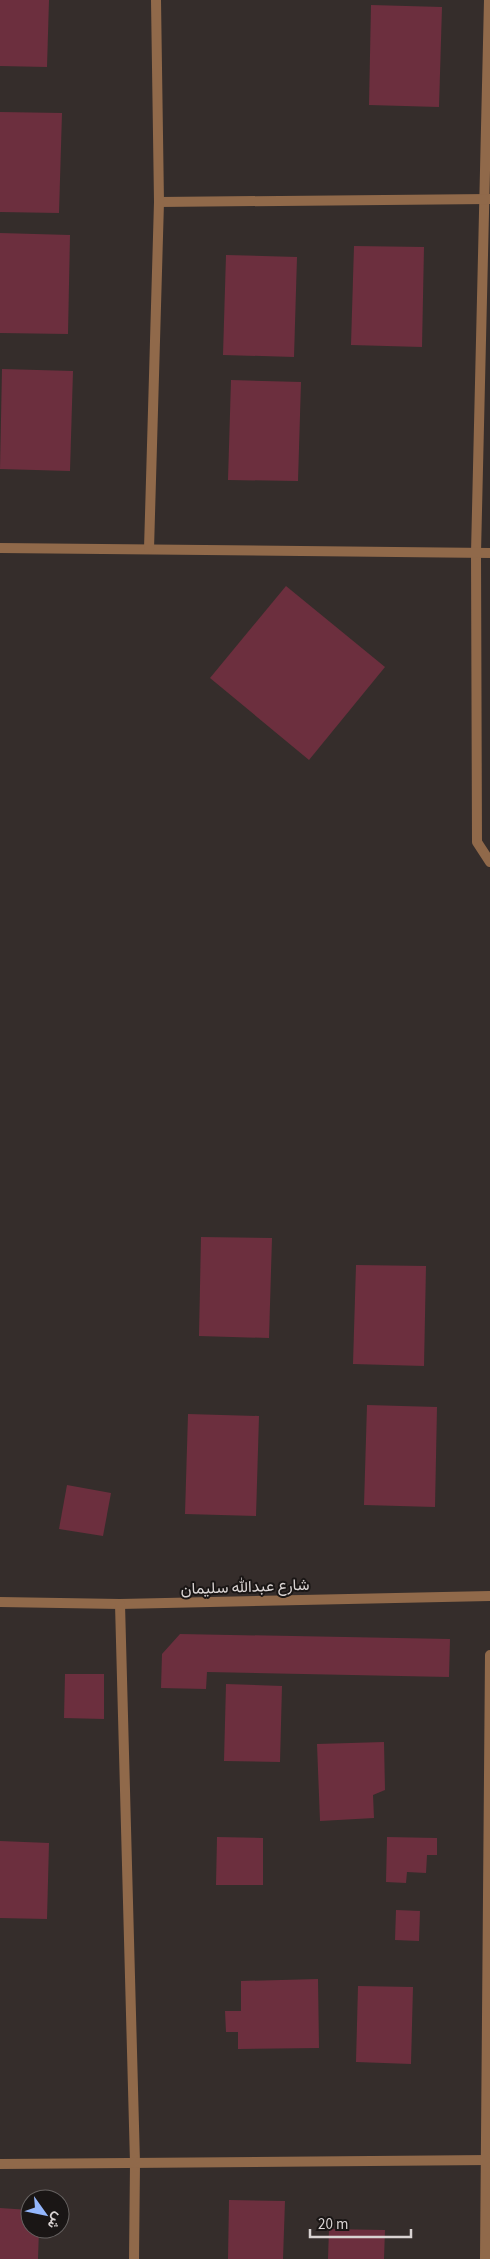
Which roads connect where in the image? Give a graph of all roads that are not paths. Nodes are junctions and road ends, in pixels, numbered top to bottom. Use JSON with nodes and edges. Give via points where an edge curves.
{"nodes":[{"id":1,"x":156,"y":0,"type":"edge"},
{"id":2,"x":489,"y":0,"type":"edge"},
{"id":3,"x":487,"y":199,"type":"edge"},
{"id":4,"x":159,"y":202,"type":"junction"},
{"id":5,"x":0,"y":548,"type":"edge"},
{"id":6,"x":149,"y":549,"type":"junction"},
{"id":7,"x":476,"y":553,"type":"junction"},
{"id":8,"x":490,"y":553,"type":"edge"},
{"id":9,"x":490,"y":862,"type":"edge"},
{"id":10,"x":490,"y":1596,"type":"edge"},
{"id":11,"x":0,"y":1602,"type":"edge"},
{"id":12,"x":120,"y":1604,"type":"junction"},
{"id":13,"x":490,"y":1655,"type":"edge"},
{"id":14,"x":487,"y":2160,"type":"edge"},
{"id":15,"x":135,"y":2163,"type":"junction"},
{"id":16,"x":0,"y":2164,"type":"edge"},
{"id":17,"x":134,"y":2259,"type":"edge"},
{"id":18,"x":485,"y":2259,"type":"edge"}],
"edges":[{"from":1,"to":4,"type":"street"},
{"from":2,"to":3,"type":"street"},
{"from":3,"to":4,"type":"street"},
{"from":3,"to":7,"type":"street"},
{"from":4,"to":6,"type":"street"},
{"from":5,"to":6,"type":"street"},
{"from":6,"to":7,"type":"street"},
{"from":7,"to":8,"type":"street"},
{"from":7,"to":9,"type":"street","via":[[477,842]]},
{"from":10,"to":12,"type":"street","name":"شارع عبدالله سليمان"},
{"from":11,"to":12,"type":"street","name":"شارع عبدالله سليمان"},
{"from":12,"to":15,"type":"street"},
{"from":13,"to":14,"type":"street"},
{"from":14,"to":15,"type":"street"},
{"from":14,"to":18,"type":"street"},
{"from":15,"to":16,"type":"street"},
{"from":15,"to":17,"type":"street"}]}
